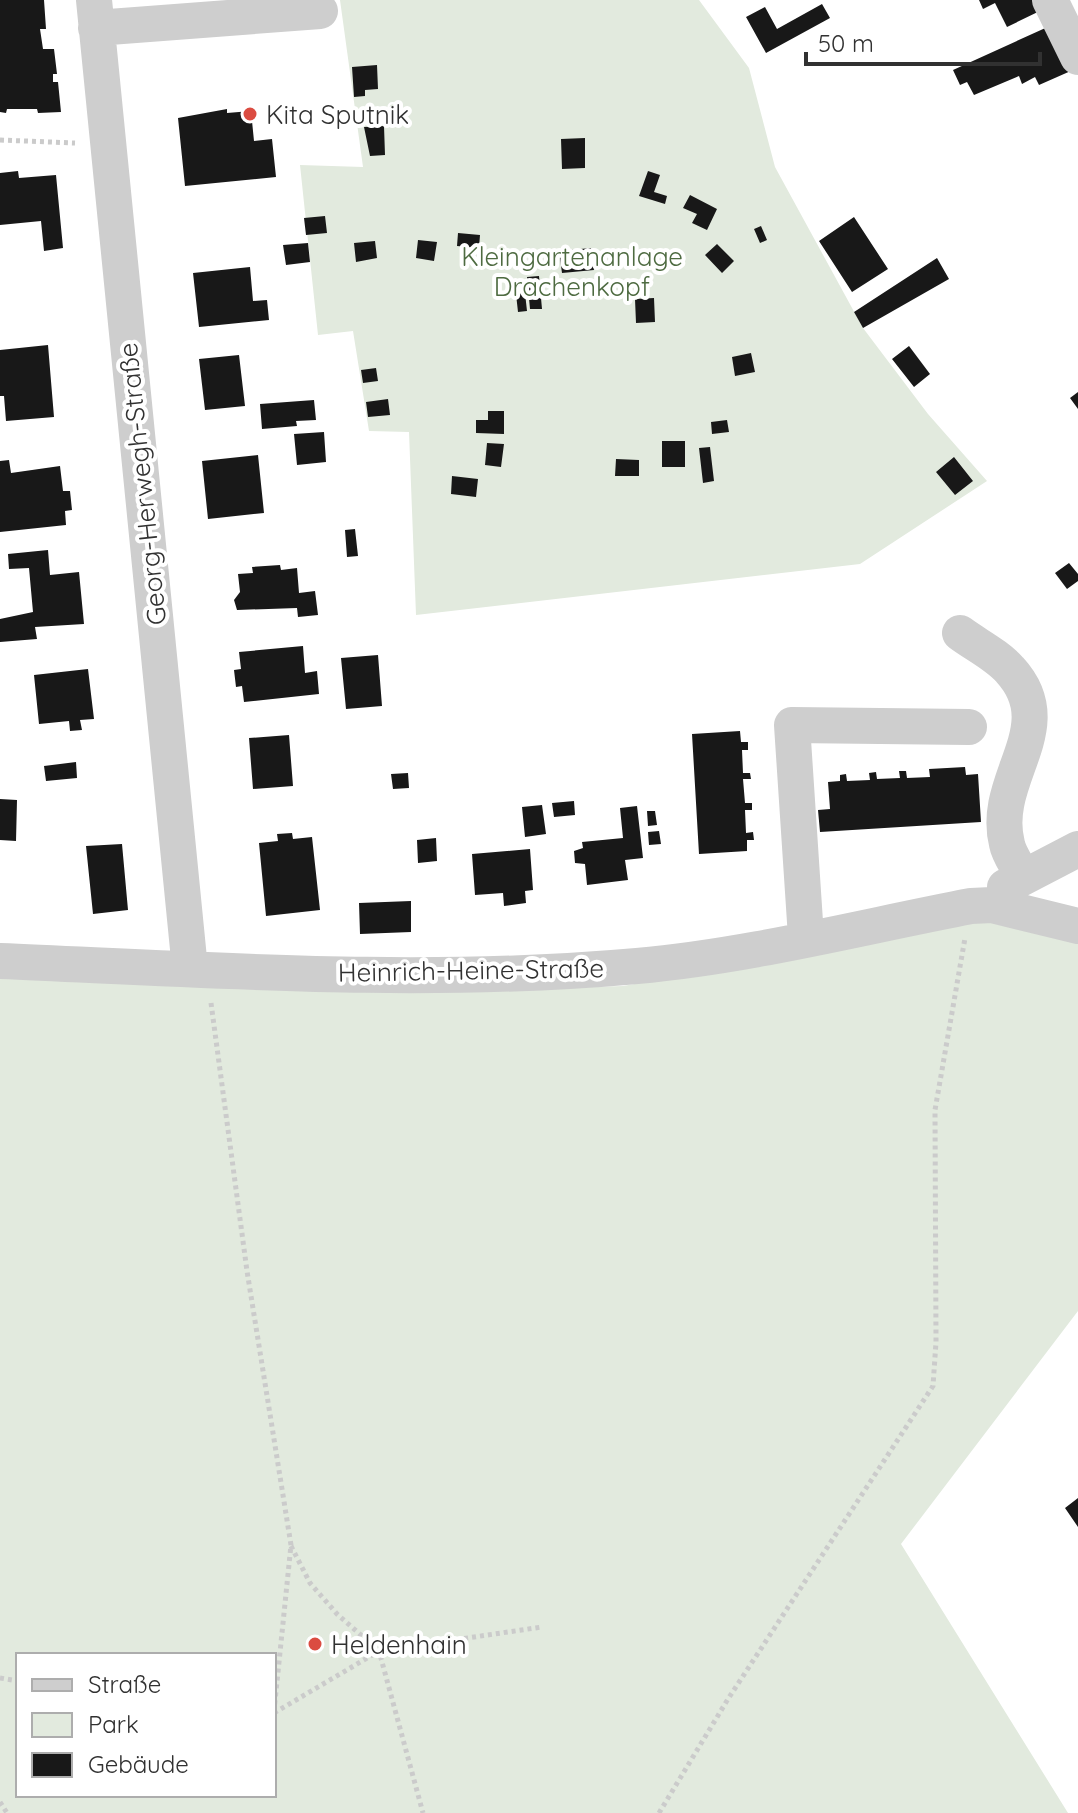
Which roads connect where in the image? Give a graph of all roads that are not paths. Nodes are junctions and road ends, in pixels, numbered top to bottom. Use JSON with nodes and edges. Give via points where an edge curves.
{"nodes":[{"id":1,"x":1050,"y":0,"type":"edge"},
{"id":2,"x":320,"y":11,"type":"dead end"},
{"id":3,"x":95,"y":14,"type":"edge"},
{"id":4,"x":1078,"y":57,"type":"edge"},
{"id":5,"x":960,"y":633,"type":"dead end"},
{"id":6,"x":969,"y":727,"type":"dead end"},
{"id":7,"x":1078,"y":849,"type":"edge"},
{"id":8,"x":1023,"y":877,"type":"junction"},
{"id":9,"x":982,"y":905,"type":"junction"},
{"id":10,"x":1078,"y":926,"type":"edge"},
{"id":11,"x":806,"y":937,"type":"junction"},
{"id":12,"x":0,"y":961,"type":"edge"},
{"id":13,"x":202,"y":970,"type":"junction"}],
"edges":[{"from":1,"to":4,"type":"street"},
{"from":2,"to":3,"type":"street"},
{"from":3,"to":13,"type":"street","name":"Georg-Herwegh-Straße"},
{"from":5,"to":8,"type":"street","via":[[1009,668],[1030,699],[1031,729],[1006,802],[1007,844]]},
{"from":6,"to":11,"type":"street","via":[[792,725]]},
{"from":7,"to":8,"type":"street"},
{"from":8,"to":9,"type":"street"},
{"from":9,"to":10,"type":"street","name":"Heinrich-Heine-Straße"},
{"from":9,"to":11,"type":"street","name":"Heinrich-Heine-Straße"},
{"from":11,"to":13,"type":"street","name":"Heinrich-Heine-Straße","via":[[640,966],[508,975]]},
{"from":12,"to":13,"type":"street","name":"Heinrich-Heine-Straße"}]}
